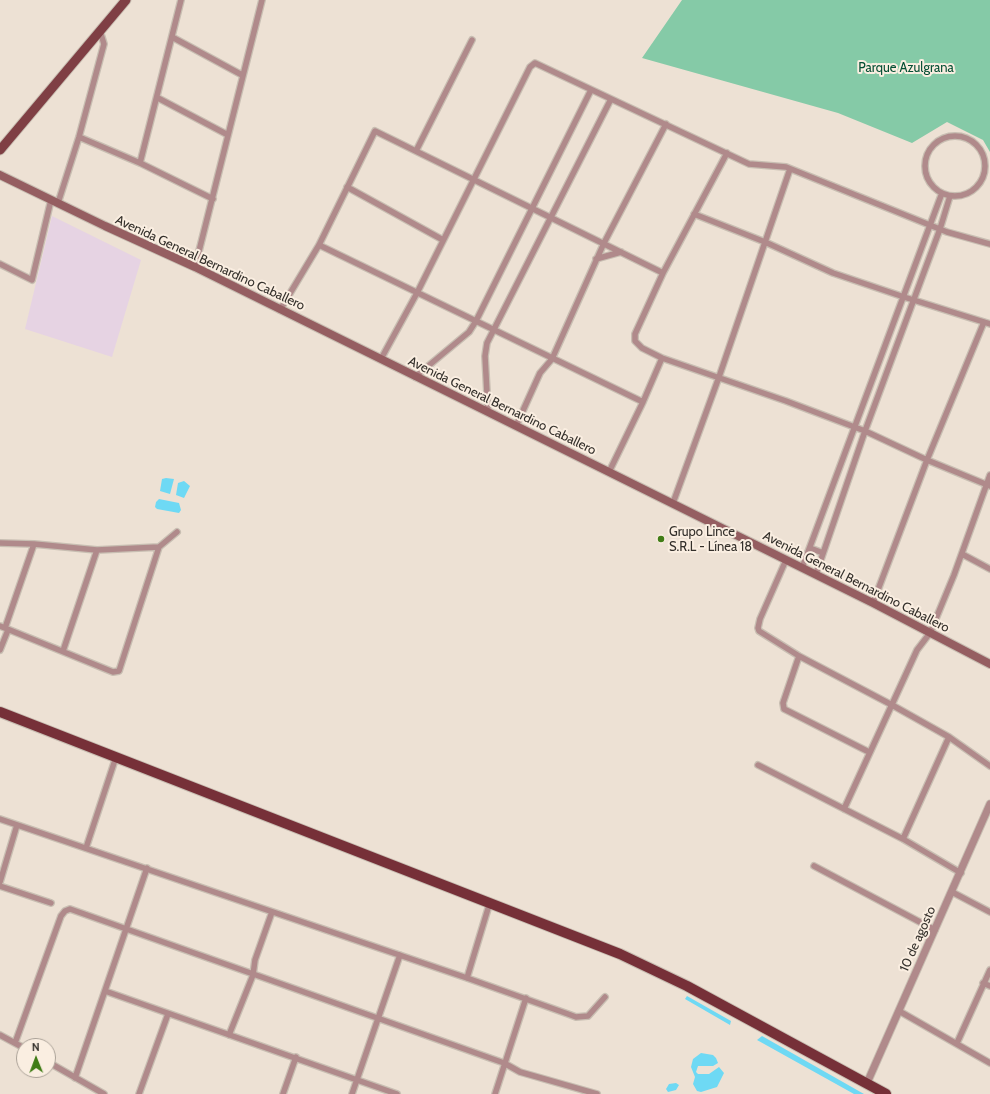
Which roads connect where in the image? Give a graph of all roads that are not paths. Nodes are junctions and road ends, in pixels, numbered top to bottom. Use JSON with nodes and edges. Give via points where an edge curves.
{"nodes":[{"id":1,"x":126,"y":0,"type":"edge"},
{"id":2,"x":181,"y":0,"type":"edge"},
{"id":3,"x":262,"y":0,"type":"edge"},
{"id":4,"x":100,"y":31,"type":"junction"},
{"id":5,"x":172,"y":37,"type":"junction"},
{"id":6,"x":472,"y":40,"type":"dead end"},
{"id":7,"x":242,"y":75,"type":"junction"},
{"id":8,"x":590,"y":90,"type":"junction"},
{"id":9,"x":158,"y":98,"type":"junction"},
{"id":10,"x":611,"y":99,"type":"junction"},
{"id":11,"x":666,"y":124,"type":"junction"},
{"id":12,"x":228,"y":135,"type":"junction"},
{"id":13,"x":80,"y":137,"type":"junction"},
{"id":14,"x":0,"y":150,"type":"edge"},
{"id":15,"x":416,"y":151,"type":"junction"},
{"id":16,"x":727,"y":153,"type":"junction"},
{"id":17,"x":140,"y":163,"type":"junction"},
{"id":18,"x":790,"y":169,"type":"junction"},
{"id":19,"x":0,"y":175,"type":"edge"},
{"id":20,"x":983,"y":178,"type":"junction"},
{"id":21,"x":474,"y":180,"type":"junction"},
{"id":22,"x":990,"y":181,"type":"edge"},
{"id":23,"x":347,"y":188,"type":"junction"},
{"id":24,"x":942,"y":193,"type":"junction"},
{"id":25,"x":950,"y":196,"type":"junction"},
{"id":26,"x":213,"y":200,"type":"junction"},
{"id":27,"x":54,"y":201,"type":"junction"},
{"id":28,"x":531,"y":208,"type":"junction"},
{"id":29,"x":694,"y":214,"type":"junction"},
{"id":30,"x":550,"y":218,"type":"junction"},
{"id":31,"x":930,"y":224,"type":"junction"},
{"id":32,"x":940,"y":229,"type":"junction"},
{"id":33,"x":443,"y":240,"type":"junction"},
{"id":34,"x":765,"y":242,"type":"junction"},
{"id":35,"x":604,"y":243,"type":"junction"},
{"id":36,"x":990,"y":244,"type":"edge"},
{"id":37,"x":319,"y":245,"type":"junction"},
{"id":38,"x":621,"y":252,"type":"junction"},
{"id":39,"x":596,"y":259,"type":"junction"},
{"id":40,"x":0,"y":264,"type":"edge"},
{"id":41,"x":195,"y":267,"type":"junction"},
{"id":42,"x":663,"y":273,"type":"junction"},
{"id":43,"x":417,"y":293,"type":"junction"},
{"id":44,"x":904,"y":297,"type":"junction"},
{"id":45,"x":913,"y":299,"type":"junction"},
{"id":46,"x":280,"y":310,"type":"junction"},
{"id":47,"x":476,"y":321,"type":"junction"},
{"id":48,"x":987,"y":323,"type":"edge"},
{"id":49,"x":493,"y":329,"type":"junction"},
{"id":50,"x":662,"y":358,"type":"junction"},
{"id":51,"x":381,"y":359,"type":"junction"},
{"id":52,"x":552,"y":359,"type":"junction"},
{"id":53,"x":415,"y":376,"type":"junction"},
{"id":54,"x":719,"y":377,"type":"junction"},
{"id":55,"x":643,"y":402,"type":"junction"},
{"id":56,"x":488,"y":412,"type":"junction"},
{"id":57,"x":516,"y":426,"type":"junction"},
{"id":58,"x":856,"y":428,"type":"junction"},
{"id":59,"x":865,"y":431,"type":"junction"},
{"id":60,"x":927,"y":460,"type":"junction"},
{"id":61,"x":609,"y":472,"type":"junction"},
{"id":62,"x":990,"y":475,"type":"edge"},
{"id":63,"x":988,"y":485,"type":"edge"},
{"id":64,"x":673,"y":504,"type":"junction"},
{"id":65,"x":177,"y":532,"type":"dead end"},
{"id":66,"x":0,"y":543,"type":"edge"},
{"id":67,"x":34,"y":544,"type":"junction"},
{"id":68,"x":159,"y":547,"type":"junction"},
{"id":69,"x":810,"y":548,"type":"junction"},
{"id":70,"x":97,"y":550,"type":"junction"},
{"id":71,"x":823,"y":553,"type":"junction"},
{"id":72,"x":962,"y":554,"type":"junction"},
{"id":73,"x":786,"y":560,"type":"junction"},
{"id":74,"x":802,"y":568,"type":"junction"},
{"id":75,"x":990,"y":569,"type":"edge"},
{"id":76,"x":816,"y":574,"type":"junction"},
{"id":77,"x":873,"y":603,"type":"junction"},
{"id":78,"x":4,"y":628,"type":"edge"},
{"id":79,"x":930,"y":633,"type":"junction"},
{"id":80,"x":0,"y":650,"type":"edge"},
{"id":81,"x":63,"y":651,"type":"junction"},
{"id":82,"x":799,"y":656,"type":"junction"},
{"id":83,"x":990,"y":664,"type":"edge"},
{"id":84,"x":892,"y":705,"type":"junction"},
{"id":85,"x":0,"y":712,"type":"edge"},
{"id":86,"x":949,"y":737,"type":"junction"},
{"id":87,"x":869,"y":752,"type":"junction"},
{"id":88,"x":116,"y":757,"type":"junction"},
{"id":89,"x":758,"y":765,"type":"dead end"},
{"id":90,"x":990,"y":766,"type":"edge"},
{"id":91,"x":990,"y":804,"type":"edge"},
{"id":92,"x":844,"y":809,"type":"junction"},
{"id":93,"x":0,"y":819,"type":"edge"},
{"id":94,"x":17,"y":825,"type":"junction"},
{"id":95,"x":902,"y":839,"type":"junction"},
{"id":96,"x":86,"y":848,"type":"junction"},
{"id":97,"x":814,"y":866,"type":"dead end"},
{"id":98,"x":147,"y":868,"type":"junction"},
{"id":99,"x":961,"y":873,"type":"junction"},
{"id":100,"x":0,"y":882,"type":"edge"},
{"id":101,"x":0,"y":886,"type":"edge"},
{"id":102,"x":952,"y":892,"type":"junction"},
{"id":103,"x":490,"y":902,"type":"junction"},
{"id":104,"x":51,"y":903,"type":"dead end"},
{"id":105,"x":272,"y":912,"type":"junction"},
{"id":106,"x":990,"y":912,"type":"edge"},
{"id":107,"x":126,"y":929,"type":"junction"},
{"id":108,"x":935,"y":930,"type":"junction"},
{"id":109,"x":400,"y":955,"type":"junction"},
{"id":110,"x":990,"y":970,"type":"edge"},
{"id":111,"x":253,"y":975,"type":"junction"},
{"id":112,"x":468,"y":978,"type":"junction"},
{"id":113,"x":984,"y":983,"type":"junction"},
{"id":114,"x":990,"y":986,"type":"edge"},
{"id":115,"x":105,"y":991,"type":"junction"},
{"id":116,"x":605,"y":997,"type":"dead end"},
{"id":117,"x":526,"y":998,"type":"junction"},
{"id":118,"x":899,"y":1011,"type":"junction"},
{"id":119,"x":168,"y":1014,"type":"junction"},
{"id":120,"x":378,"y":1018,"type":"junction"},
{"id":121,"x":229,"y":1034,"type":"junction"},
{"id":122,"x":0,"y":1035,"type":"edge"},
{"id":123,"x":957,"y":1042,"type":"junction"},
{"id":124,"x":15,"y":1043,"type":"joint"},
{"id":125,"x":296,"y":1057,"type":"junction"},
{"id":126,"x":504,"y":1063,"type":"junction"},
{"id":127,"x":990,"y":1063,"type":"edge"},
{"id":128,"x":56,"y":1067,"type":"edge"},
{"id":129,"x":75,"y":1078,"type":"junction"},
{"id":130,"x":358,"y":1079,"type":"junction"},
{"id":131,"x":867,"y":1083,"type":"junction"},
{"id":132,"x":104,"y":1094,"type":"edge"},
{"id":133,"x":139,"y":1094,"type":"edge"},
{"id":134,"x":283,"y":1094,"type":"edge"},
{"id":135,"x":352,"y":1094,"type":"edge"},
{"id":136,"x":397,"y":1094,"type":"edge"},
{"id":137,"x":495,"y":1094,"type":"edge"},
{"id":138,"x":597,"y":1094,"type":"edge"},
{"id":139,"x":886,"y":1094,"type":"edge"}],
"edges":[{"from":1,"to":4,"type":"main road"},
{"from":2,"to":5,"type":"street"},
{"from":3,"to":7,"type":"street"},
{"from":4,"to":13,"type":"street","via":[[104,44]]},
{"from":4,"to":14,"type":"main road"},
{"from":5,"to":7,"type":"street"},
{"from":5,"to":9,"type":"street"},
{"from":6,"to":15,"type":"street"},
{"from":7,"to":12,"type":"street"},
{"from":8,"to":10,"type":"street"},
{"from":8,"to":21,"type":"street","via":[[538,63],[532,64]]},
{"from":8,"to":28,"type":"street"},
{"from":9,"to":12,"type":"street"},
{"from":9,"to":17,"type":"street"},
{"from":10,"to":11,"type":"street"},
{"from":10,"to":30,"type":"street"},
{"from":11,"to":16,"type":"street"},
{"from":11,"to":35,"type":"street"},
{"from":12,"to":26,"type":"street"},
{"from":13,"to":17,"type":"street"},
{"from":13,"to":27,"type":"street"},
{"from":15,"to":21,"type":"street"},
{"from":15,"to":23,"type":"street","via":[[375,131]]},
{"from":16,"to":18,"type":"street","via":[[749,164]]},
{"from":16,"to":29,"type":"street"},
{"from":17,"to":26,"type":"street"},
{"from":18,"to":31,"type":"street"},
{"from":18,"to":34,"type":"street"},
{"from":19,"to":27,"type":"main road","name":"Avenida General Bernardino Caballero"},
{"from":20,"to":22,"type":"street"},
{"from":20,"to":24,"type":"street","via":[[984,158],[980,149],[973,142],[959,136],[950,136],[933,145],[925,162],[928,180]]},
{"from":20,"to":25,"type":"street","via":[[970,192]]},
{"from":21,"to":28,"type":"street"},
{"from":21,"to":33,"type":"street"},
{"from":23,"to":33,"type":"street"},
{"from":23,"to":37,"type":"street"},
{"from":24,"to":25,"type":"street"},
{"from":24,"to":31,"type":"street"},
{"from":25,"to":32,"type":"street"},
{"from":26,"to":41,"type":"street"},
{"from":27,"to":40,"type":"street","via":[[32,280]]},
{"from":27,"to":41,"type":"main road","name":"Avenida General Bernardino Caballero"},
{"from":28,"to":30,"type":"street"},
{"from":28,"to":47,"type":"street"},
{"from":29,"to":34,"type":"street"},
{"from":29,"to":42,"type":"street"},
{"from":30,"to":35,"type":"street"},
{"from":30,"to":49,"type":"street"},
{"from":31,"to":32,"type":"street"},
{"from":31,"to":44,"type":"street"},
{"from":32,"to":36,"type":"street"},
{"from":32,"to":45,"type":"street"},
{"from":33,"to":43,"type":"street"},
{"from":34,"to":44,"type":"street","via":[[833,272]]},
{"from":34,"to":54,"type":"street"},
{"from":35,"to":38,"type":"street"},
{"from":35,"to":39,"type":"street"},
{"from":37,"to":43,"type":"street"},
{"from":37,"to":46,"type":"street"},
{"from":38,"to":39,"type":"street"},
{"from":38,"to":42,"type":"street"},
{"from":39,"to":52,"type":"street"},
{"from":41,"to":46,"type":"main road","name":"Avenida General Bernardino Caballero"},
{"from":42,"to":50,"type":"street","via":[[634,337],[642,348]]},
{"from":43,"to":47,"type":"street"},
{"from":43,"to":51,"type":"street"},
{"from":44,"to":45,"type":"street"},
{"from":44,"to":58,"type":"street"},
{"from":45,"to":48,"type":"street"},
{"from":45,"to":59,"type":"street"},
{"from":46,"to":51,"type":"main road","name":"Avenida General Bernardino Caballero"},
{"from":47,"to":49,"type":"street"},
{"from":47,"to":53,"type":"street","via":[[469,332]]},
{"from":48,"to":60,"type":"street"},
{"from":49,"to":52,"type":"street"},
{"from":49,"to":56,"type":"street","via":[[485,356]]},
{"from":50,"to":54,"type":"street"},
{"from":50,"to":55,"type":"street"},
{"from":51,"to":53,"type":"main road","name":"Avenida General Bernardino Caballero"},
{"from":52,"to":55,"type":"street"},
{"from":52,"to":57,"type":"street","via":[[540,372]]},
{"from":53,"to":56,"type":"main road","name":"Avenida General Bernardino Caballero"},
{"from":54,"to":58,"type":"street"},
{"from":54,"to":64,"type":"street"},
{"from":55,"to":61,"type":"street"},
{"from":56,"to":57,"type":"main road","name":"Avenida General Bernardino Caballero"},
{"from":57,"to":61,"type":"main road","name":"Avenida General Bernardino Caballero"},
{"from":58,"to":59,"type":"street"},
{"from":58,"to":69,"type":"street"},
{"from":59,"to":60,"type":"street"},
{"from":59,"to":71,"type":"street"},
{"from":60,"to":63,"type":"street"},
{"from":60,"to":77,"type":"street"},
{"from":61,"to":64,"type":"main road","name":"Avenida General Bernardino Caballero"},
{"from":62,"to":63,"type":"street"},
{"from":63,"to":72,"type":"street"},
{"from":64,"to":73,"type":"main road","name":"Avenida General Bernardino Caballero"},
{"from":65,"to":68,"type":"street"},
{"from":66,"to":67,"type":"street"},
{"from":67,"to":70,"type":"street"},
{"from":67,"to":78,"type":"street"},
{"from":68,"to":70,"type":"street"},
{"from":68,"to":81,"type":"street","via":[[119,671],[113,672]]},
{"from":69,"to":71,"type":"street"},
{"from":69,"to":74,"type":"street"},
{"from":70,"to":81,"type":"street"},
{"from":71,"to":76,"type":"street"},
{"from":72,"to":75,"type":"street"},
{"from":72,"to":79,"type":"street"},
{"from":73,"to":74,"type":"main road","name":"Avenida General Bernardino Caballero"},
{"from":73,"to":82,"type":"street","via":[[758,628]]},
{"from":74,"to":76,"type":"main road","name":"Avenida General Bernardino Caballero"},
{"from":76,"to":77,"type":"main road","name":"Avenida General Bernardino Caballero"},
{"from":77,"to":79,"type":"main road","name":"Avenida General Bernardino Caballero"},
{"from":78,"to":80,"type":"street"},
{"from":78,"to":81,"type":"street"},
{"from":79,"to":83,"type":"main road","name":"Avenida General Bernardino Caballero"},
{"from":79,"to":84,"type":"street","via":[[917,650]]},
{"from":82,"to":84,"type":"street"},
{"from":82,"to":87,"type":"street","via":[[783,703],[784,710]]},
{"from":84,"to":86,"type":"street"},
{"from":84,"to":87,"type":"street"},
{"from":85,"to":88,"type":"highway"},
{"from":86,"to":90,"type":"street"},
{"from":86,"to":95,"type":"street"},
{"from":87,"to":92,"type":"street"},
{"from":88,"to":96,"type":"street"},
{"from":88,"to":103,"type":"highway"},
{"from":89,"to":92,"type":"street"},
{"from":91,"to":99,"type":"street","name":"10 de agosto"},
{"from":92,"to":95,"type":"street"},
{"from":93,"to":94,"type":"street"},
{"from":94,"to":96,"type":"street"},
{"from":94,"to":100,"type":"street"},
{"from":95,"to":99,"type":"street"},
{"from":96,"to":98,"type":"street"},
{"from":97,"to":108,"type":"street"},
{"from":98,"to":105,"type":"street"},
{"from":98,"to":107,"type":"street"},
{"from":99,"to":102,"type":"street","name":"10 de agosto"},
{"from":101,"to":104,"type":"street"},
{"from":102,"to":106,"type":"street"},
{"from":102,"to":108,"type":"street","name":"10 de agosto"},
{"from":103,"to":112,"type":"street"},
{"from":103,"to":131,"type":"highway","via":[[627,957],[687,986]]},
{"from":105,"to":109,"type":"street"},
{"from":105,"to":111,"type":"street","via":[[255,960]]},
{"from":107,"to":111,"type":"street"},
{"from":107,"to":115,"type":"street"},
{"from":107,"to":124,"type":"street","via":[[70,909],[61,916]]},
{"from":108,"to":118,"type":"street","name":"10 de agosto"},
{"from":109,"to":112,"type":"street"},
{"from":109,"to":120,"type":"street"},
{"from":110,"to":113,"type":"street"},
{"from":111,"to":120,"type":"street"},
{"from":111,"to":121,"type":"street"},
{"from":112,"to":117,"type":"street"},
{"from":113,"to":114,"type":"street"},
{"from":113,"to":123,"type":"street"},
{"from":115,"to":119,"type":"street"},
{"from":115,"to":129,"type":"street"},
{"from":116,"to":117,"type":"street","via":[[588,1016],[582,1017],[552,1009]]},
{"from":117,"to":126,"type":"street"},
{"from":118,"to":123,"type":"street"},
{"from":118,"to":131,"type":"street","name":"10 de agosto"},
{"from":119,"to":121,"type":"street"},
{"from":119,"to":133,"type":"street"},
{"from":120,"to":126,"type":"street"},
{"from":120,"to":130,"type":"street"},
{"from":121,"to":125,"type":"street"},
{"from":122,"to":124,"type":"street"},
{"from":123,"to":127,"type":"street"},
{"from":125,"to":130,"type":"street"},
{"from":125,"to":134,"type":"street"},
{"from":126,"to":137,"type":"street"},
{"from":126,"to":138,"type":"street","via":[[520,1072]]},
{"from":128,"to":129,"type":"street"},
{"from":129,"to":132,"type":"street"},
{"from":130,"to":135,"type":"street"},
{"from":130,"to":136,"type":"street"},
{"from":131,"to":139,"type":"highway"}]}
